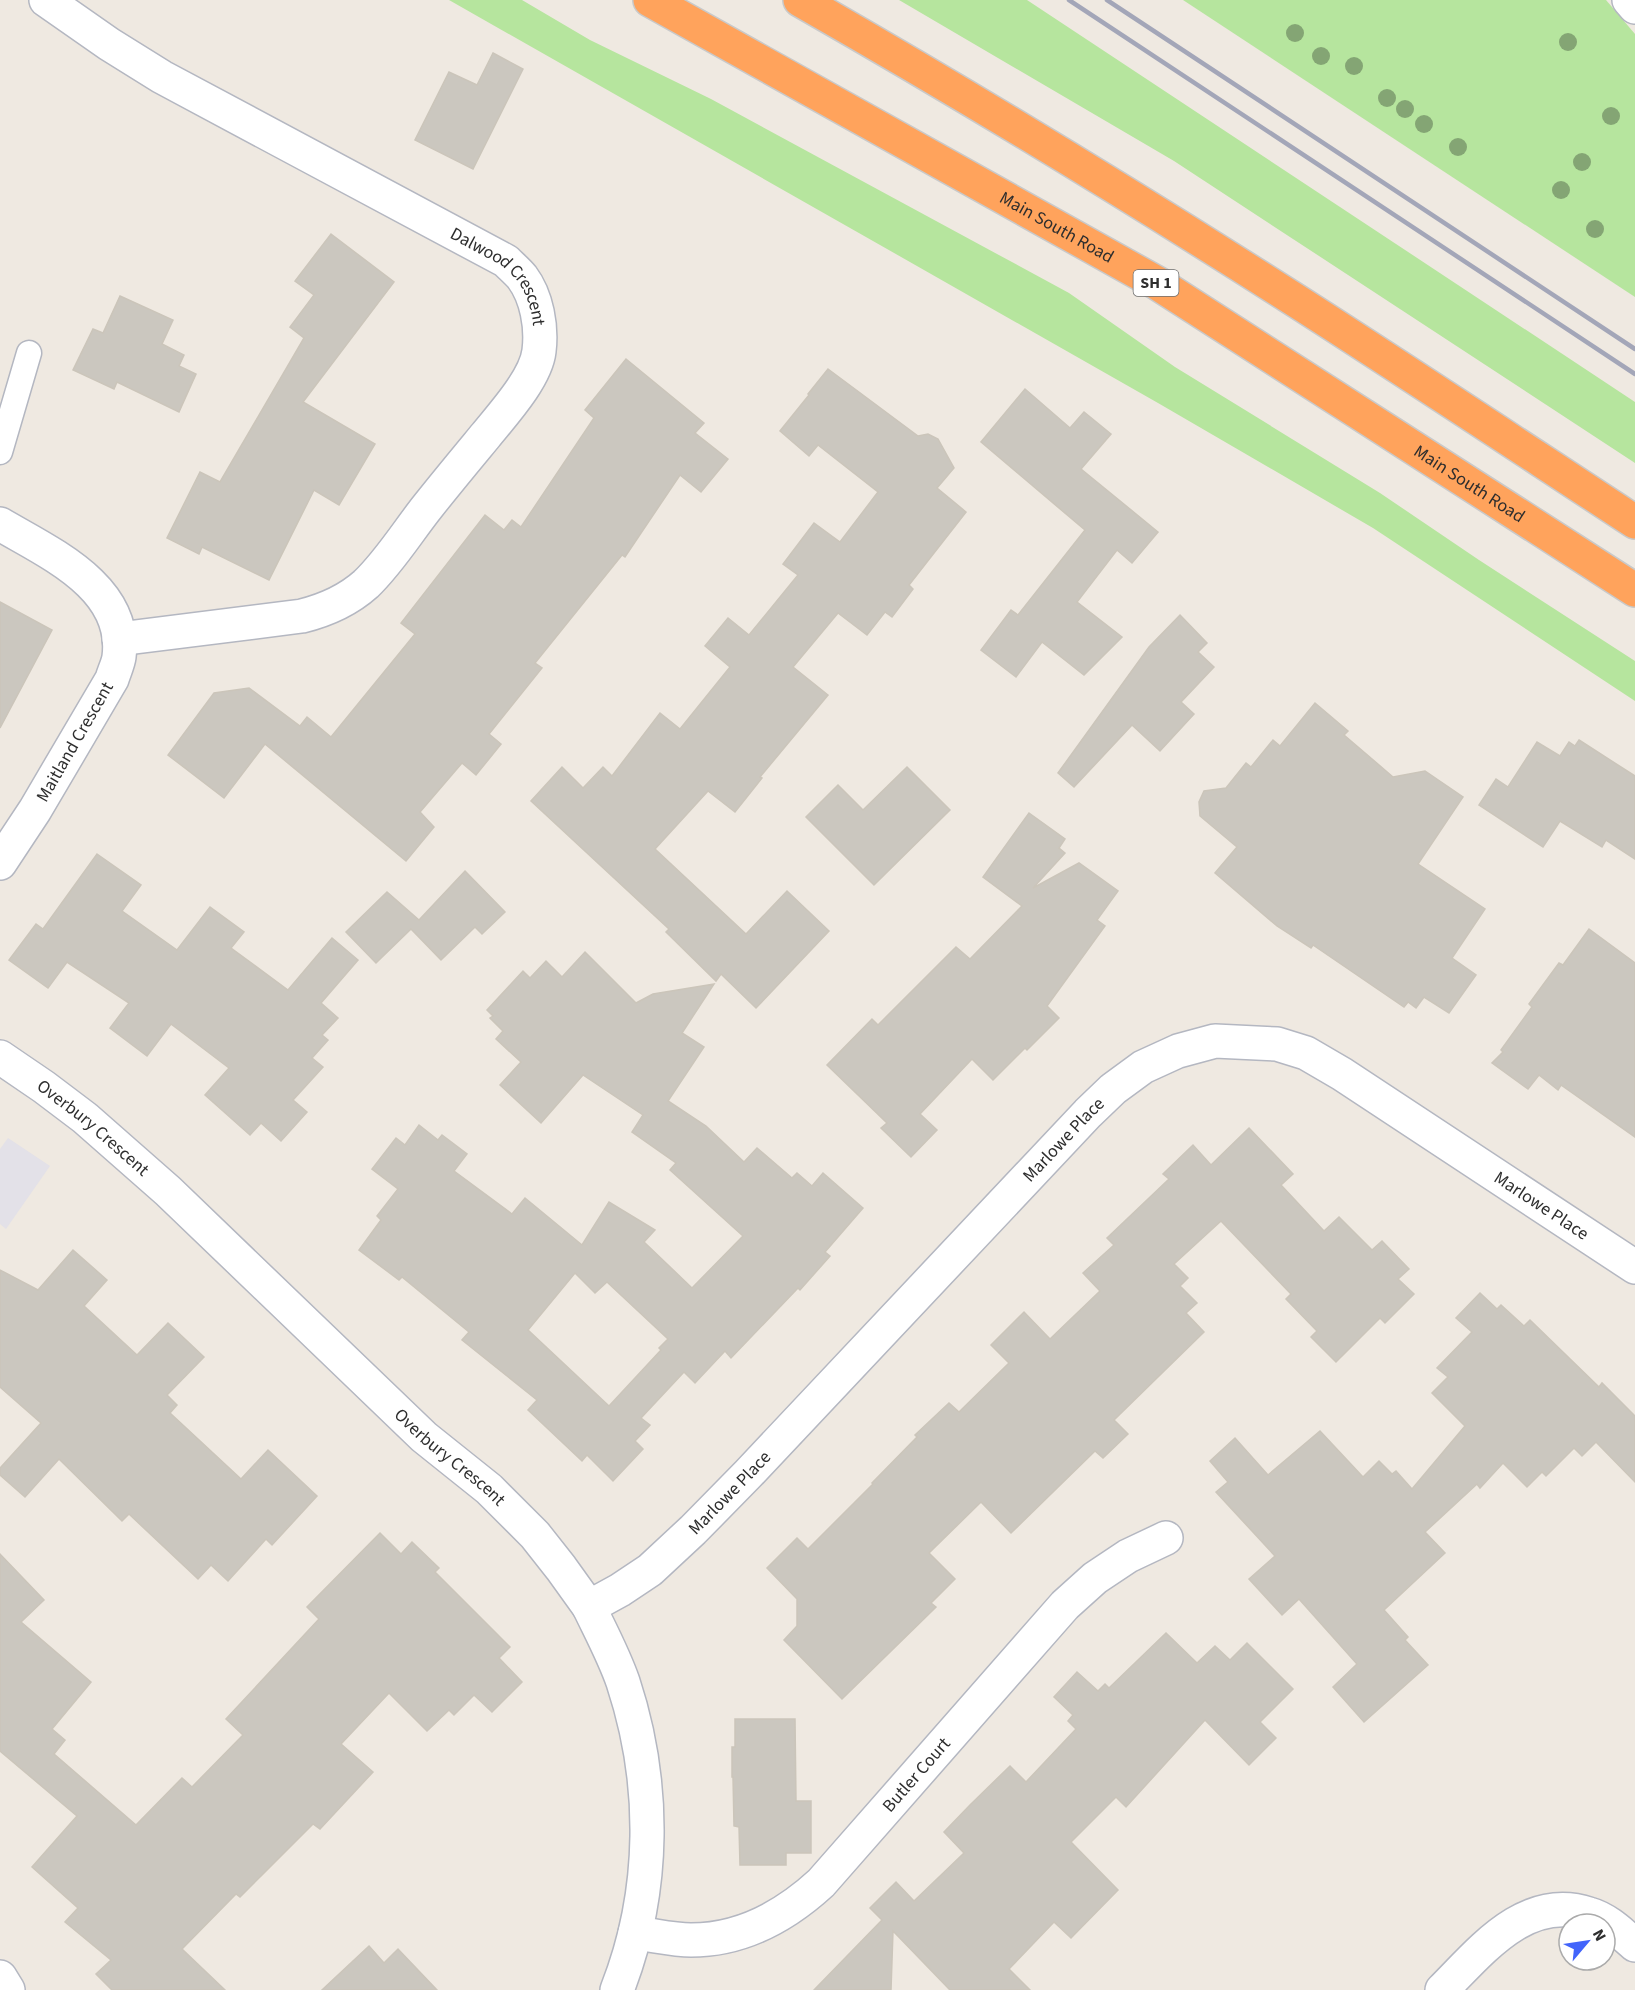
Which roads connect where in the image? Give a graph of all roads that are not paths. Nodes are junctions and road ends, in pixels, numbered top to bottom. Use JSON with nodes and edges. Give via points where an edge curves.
{"nodes":[{"id":1,"x":46,"y":0,"type":"edge"},
{"id":2,"x":650,"y":0,"type":"edge"},
{"id":3,"x":800,"y":0,"type":"edge"},
{"id":4,"x":1629,"y":0,"type":"edge"},
{"id":5,"x":1635,"y":7,"type":"edge"},
{"id":6,"x":29,"y":353,"type":"dead end"},
{"id":7,"x":0,"y":452,"type":"edge"},
{"id":8,"x":1635,"y":522,"type":"edge"},
{"id":9,"x":0,"y":524,"type":"edge"},
{"id":10,"x":1635,"y":590,"type":"edge"},
{"id":11,"x":119,"y":639,"type":"junction"},
{"id":12,"x":0,"y":863,"type":"edge"},
{"id":13,"x":0,"y":1057,"type":"edge"},
{"id":14,"x":1635,"y":1267,"type":"edge"},
{"id":15,"x":1166,"y":1538,"type":"dead end"},
{"id":16,"x":589,"y":1607,"type":"junction"},
{"id":17,"x":635,"y":1933,"type":"junction"},
{"id":18,"x":1635,"y":1945,"type":"edge"},
{"id":19,"x":0,"y":1977,"type":"edge"},
{"id":20,"x":8,"y":1990,"type":"edge"},
{"id":21,"x":617,"y":1990,"type":"edge"},
{"id":22,"x":1442,"y":1990,"type":"edge"}],
"edges":[{"from":1,"to":11,"type":"street","name":"Dalwood Crescent","via":[[162,77],[506,261],[534,299],[539,326],[539,353],[513,402],[384,564],[346,599],[326,610],[302,616]]},
{"from":2,"to":10,"type":"highway","name":"Main South Road","number":"SH 1","via":[[1157,283]]},
{"from":3,"to":8,"type":"highway","via":[[959,91],[1147,207]]},
{"from":4,"to":5,"type":"street"},
{"from":6,"to":7,"type":"lane"},
{"from":9,"to":11,"type":"street","name":"Maitland Crescent","via":[[79,572],[93,585],[105,600]]},
{"from":11,"to":12,"type":"street","name":"Maitland Crescent","via":[[119,658],[112,679]]},
{"from":13,"to":16,"type":"street","name":"Overbury Crescent","via":[[86,1118],[168,1191],[424,1437],[489,1489],[535,1535]]},
{"from":14,"to":16,"type":"street","name":"Marlowe Place","via":[[1306,1053],[1252,1041],[1215,1041],[1178,1051],[1143,1067],[1113,1089],[685,1538],[650,1570]]},
{"from":15,"to":17,"type":"street","name":"Butler Court","via":[[1128,1556],[1065,1605],[801,1902],[774,1919],[719,1937],[690,1940]]},
{"from":16,"to":17,"type":"street","name":"Overbury Crescent","via":[[622,1680],[643,1761],[646,1848]]},
{"from":17,"to":21,"type":"street","name":"Overbury Crescent"},
{"from":18,"to":22,"type":"street","via":[[1611,1925],[1589,1914],[1539,1912],[1497,1936]]},
{"from":19,"to":20,"type":"street"}]}
